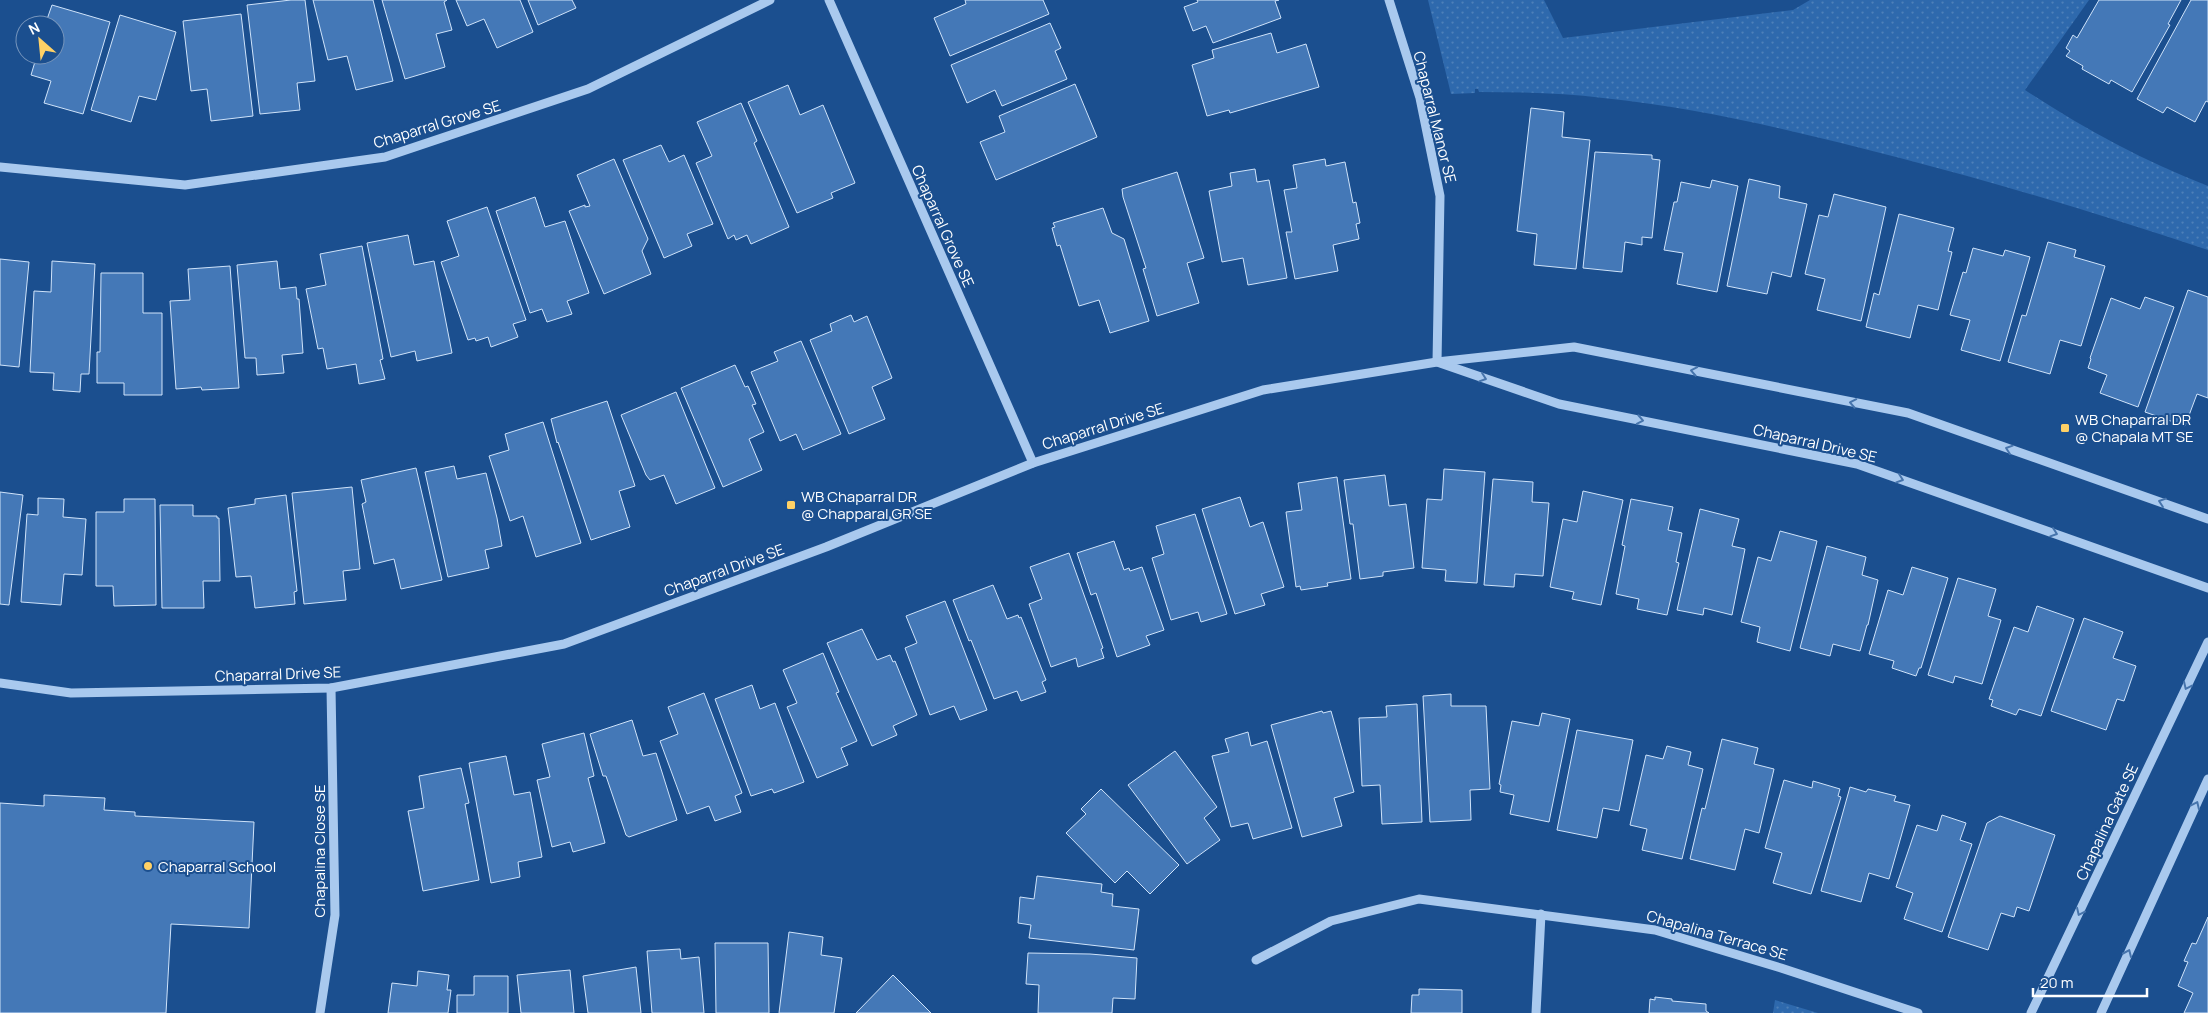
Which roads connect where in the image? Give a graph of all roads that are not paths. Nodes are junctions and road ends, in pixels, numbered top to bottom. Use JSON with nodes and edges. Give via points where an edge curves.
{"nodes":[{"id":1,"x":770,"y":0,"type":"edge"},
{"id":2,"x":828,"y":0,"type":"edge"},
{"id":3,"x":1389,"y":0,"type":"edge"},
{"id":4,"x":0,"y":167,"type":"edge"},
{"id":5,"x":1437,"y":362,"type":"junction"},
{"id":6,"x":1033,"y":463,"type":"junction"},
{"id":7,"x":2208,"y":519,"type":"edge"},
{"id":8,"x":2208,"y":588,"type":"edge"},
{"id":9,"x":2208,"y":642,"type":"edge"},
{"id":10,"x":0,"y":683,"type":"edge"},
{"id":11,"x":331,"y":688,"type":"junction"},
{"id":12,"x":2208,"y":779,"type":"edge"},
{"id":13,"x":1541,"y":914,"type":"junction"},
{"id":14,"x":1256,"y":960,"type":"dead end"},
{"id":15,"x":320,"y":1013,"type":"edge"},
{"id":16,"x":1536,"y":1013,"type":"edge"},
{"id":17,"x":1918,"y":1013,"type":"edge"},
{"id":18,"x":2032,"y":1013,"type":"edge"},
{"id":19,"x":2101,"y":1013,"type":"edge"}],
"edges":[{"from":1,"to":4,"type":"street","name":"Chaparral Grove SE","via":[[588,89],[385,157],[185,185]]},
{"from":2,"to":6,"type":"street","name":"Chaparral Grove SE"},
{"from":3,"to":5,"type":"street","name":"Chaparral Manor SE","via":[[1420,98],[1440,196]]},
{"from":5,"to":6,"type":"street","name":"Chaparral Drive SE","via":[[1263,390]]},
{"from":7,"to":5,"type":"street","name":"Chaparral Drive SE","one_way":true,"via":[[1908,413],[1574,347]]},
{"from":5,"to":8,"type":"street","name":"Chaparral Drive SE","one_way":true,"via":[[1559,404],[1857,464]]},
{"from":6,"to":11,"type":"street","name":"Chaparral Drive SE","via":[[826,547],[564,644]]},
{"from":9,"to":18,"type":"street","name":"Chapalina Gate SE","one_way":true},
{"from":10,"to":11,"type":"street","name":"Chaparral Drive SE","via":[[71,693]]},
{"from":11,"to":15,"type":"street","name":"Chapalina Close SE","via":[[335,915]]},
{"from":19,"to":12,"type":"street","one_way":true},
{"from":13,"to":14,"type":"street","name":"Chapalina Terrace SE","via":[[1420,899],[1331,921]]},
{"from":13,"to":16,"type":"street"},
{"from":13,"to":17,"type":"street","name":"Chapalina Terrace SE","via":[[1655,930]]}]}
